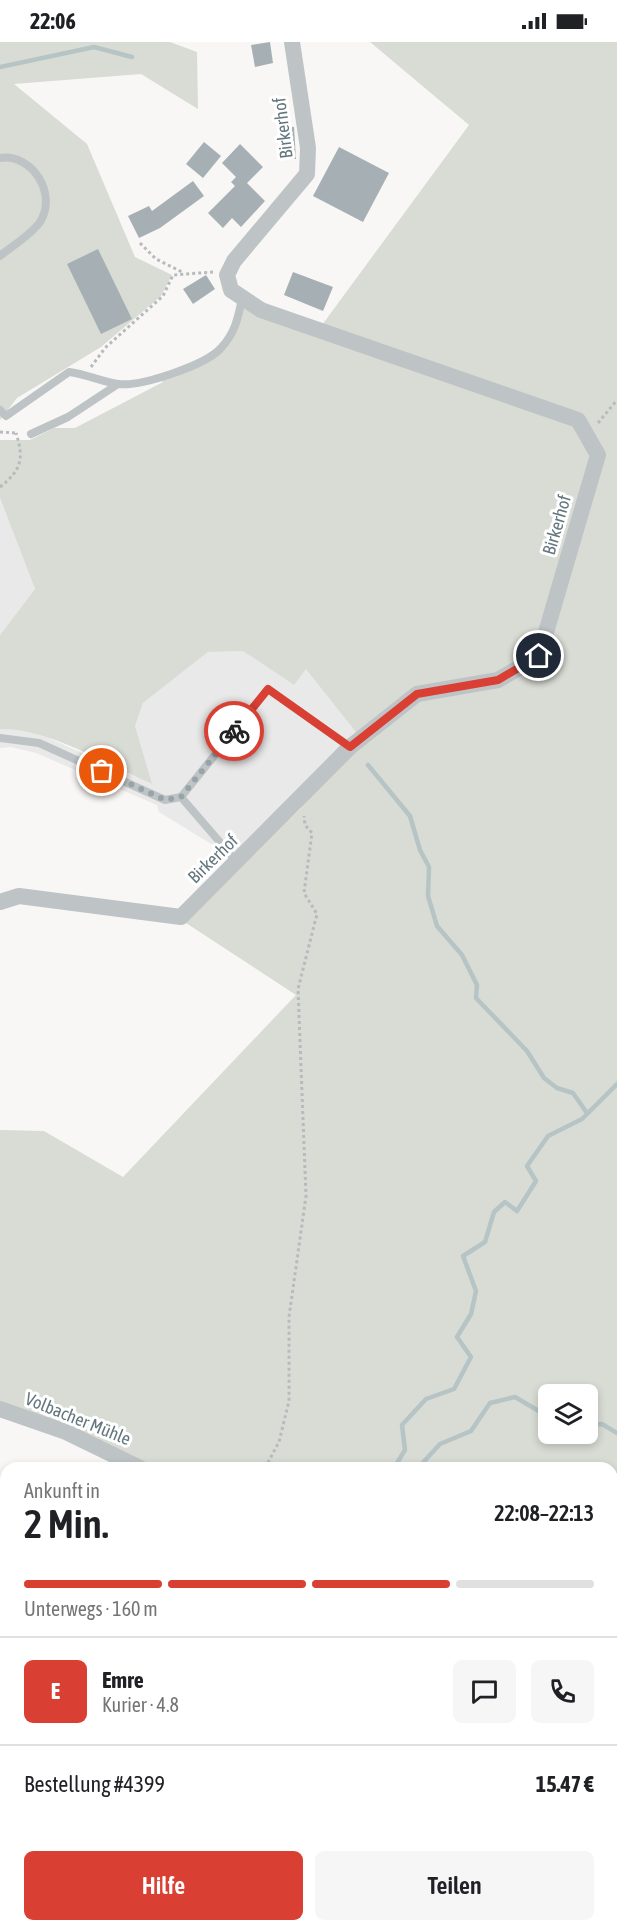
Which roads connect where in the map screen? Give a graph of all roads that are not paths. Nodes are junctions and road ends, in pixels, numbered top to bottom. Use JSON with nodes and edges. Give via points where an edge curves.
{"nodes":[{"id":1,"x":291,"y":42,"type":"edge"},
{"id":2,"x":0,"y":158,"type":"edge"},
{"id":3,"x":0,"y":256,"type":"edge"},
{"id":4,"x":242,"y":299,"type":"junction"},
{"id":5,"x":118,"y":384,"type":"junction"},
{"id":6,"x":0,"y":410,"type":"edge"},
{"id":7,"x":31,"y":434,"type":"road end"},
{"id":8,"x":0,"y":738,"type":"edge"},
{"id":9,"x":350,"y":747,"type":"junction"},
{"id":10,"x":181,"y":797,"type":"junction"},
{"id":11,"x":237,"y":862,"type":"junction"},
{"id":12,"x":0,"y":902,"type":"edge"},
{"id":13,"x":0,"y":1409,"type":"edge"},
{"id":14,"x":128,"y":1462,"type":"edge"}],
"edges":[{"from":1,"to":4,"type":"street","name":"Birkerhof","via":[[308,148],[307,174],[234,261],[227,275],[231,290]]},
{"from":2,"to":3,"type":"lane","via":[[11,156],[30,166],[46,189],[46,205],[39,223]]},
{"from":4,"to":5,"type":"lane","via":[[236,328],[219,351],[172,374],[141,383]]},
{"from":4,"to":9,"type":"street","name":"Birkerhof","via":[[261,310],[578,420],[598,455],[539,656],[498,680],[417,694]]},
{"from":5,"to":6,"type":"lane","via":[[69,372],[6,416]]},
{"from":5,"to":7,"type":"lane","via":[[68,417]]},
{"from":8,"to":10,"type":"lane","via":[[39,743],[165,800]]},
{"from":9,"to":10,"type":"lane","via":[[268,689]]},
{"from":9,"to":11,"type":"street","name":"Birkerhof"},
{"from":10,"to":11,"type":"lane"},
{"from":11,"to":12,"type":"street","name":"Birkerhof","via":[[181,917],[19,896]]},
{"from":13,"to":14,"type":"street","name":"Volbacher Mühle","via":[[66,1432]]}]}
